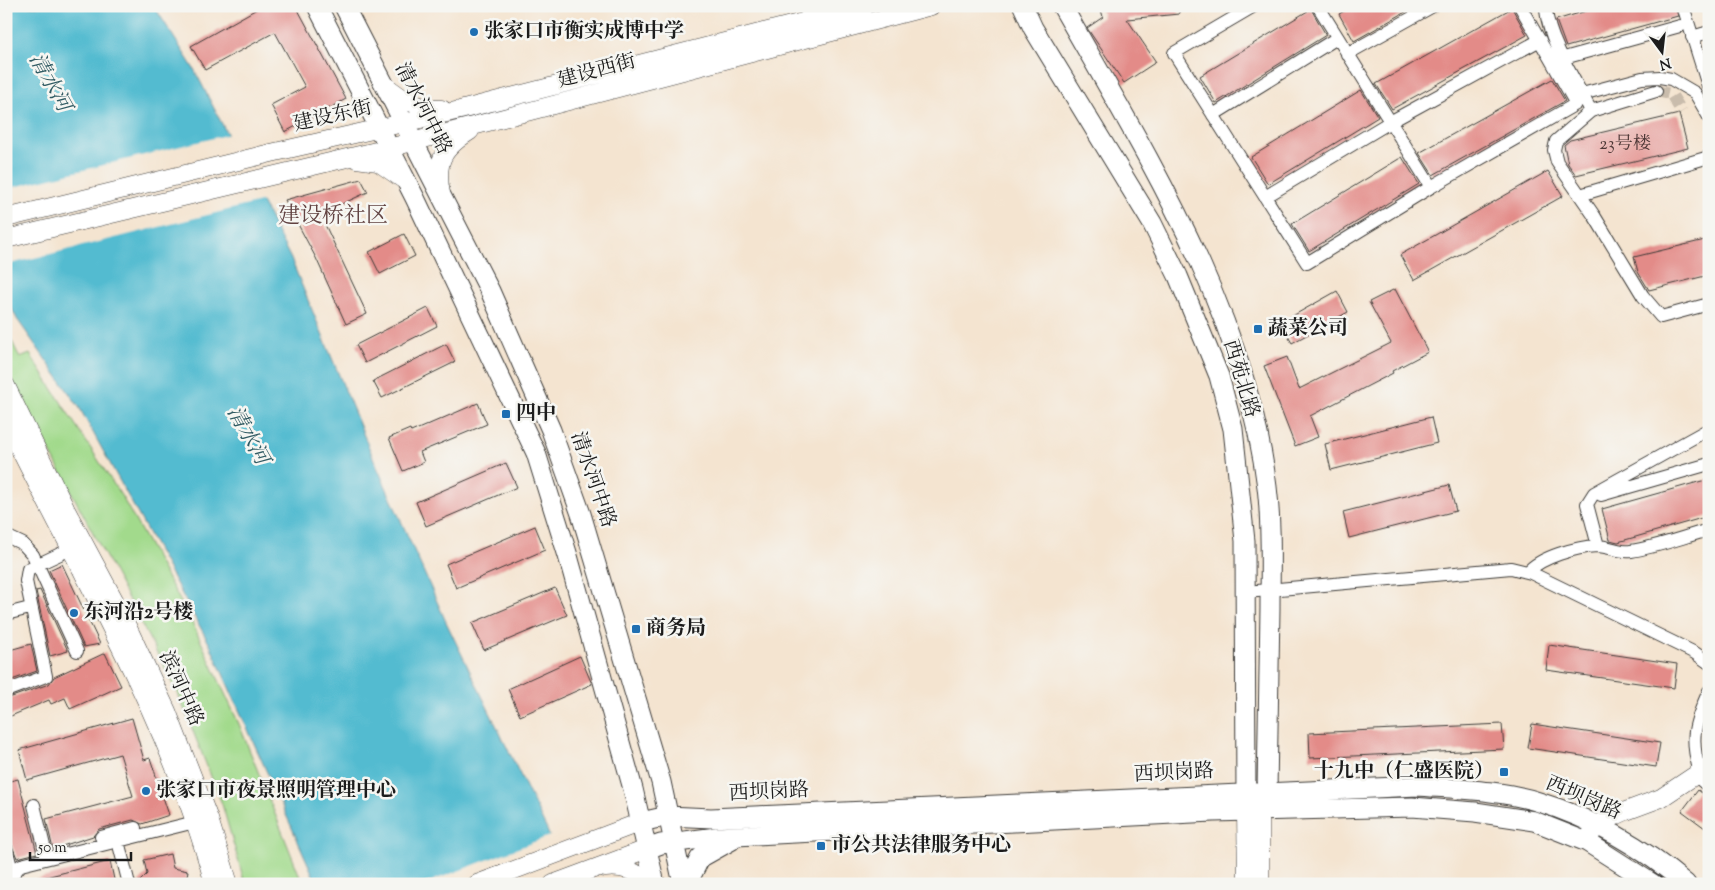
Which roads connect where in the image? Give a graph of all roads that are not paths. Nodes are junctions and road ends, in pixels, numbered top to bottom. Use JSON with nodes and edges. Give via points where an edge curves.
{"nodes":[{"id":1,"x":317,"y":6,"type":"edge"},
{"id":2,"x":344,"y":6,"type":"edge"},
{"id":3,"x":865,"y":6,"type":"edge"},
{"id":4,"x":931,"y":6,"type":"edge"},
{"id":5,"x":1023,"y":6,"type":"edge"},
{"id":6,"x":1062,"y":6,"type":"edge"},
{"id":7,"x":1254,"y":6,"type":"edge"},
{"id":8,"x":1318,"y":6,"type":"edge"},
{"id":9,"x":1433,"y":6,"type":"edge"},
{"id":10,"x":1520,"y":6,"type":"edge"},
{"id":11,"x":1549,"y":6,"type":"edge"},
{"id":12,"x":1683,"y":6,"type":"edge"},
{"id":13,"x":807,"y":14,"type":"edge"},
{"id":14,"x":1680,"y":26,"type":"dead end"},
{"id":15,"x":1709,"y":32,"type":"edge"},
{"id":16,"x":1692,"y":37,"type":"junction"},
{"id":17,"x":1337,"y":38,"type":"junction"},
{"id":18,"x":1540,"y":40,"type":"junction"},
{"id":19,"x":1347,"y":54,"type":"junction"},
{"id":20,"x":1564,"y":58,"type":"junction"},
{"id":21,"x":384,"y":85,"type":"junction"},
{"id":22,"x":1709,"y":89,"type":"edge"},
{"id":23,"x":1656,"y":91,"type":"dead end"},
{"id":24,"x":362,"y":93,"type":"junction"},
{"id":25,"x":1582,"y":94,"type":"junction"},
{"id":26,"x":460,"y":110,"type":"junction"},
{"id":27,"x":1591,"y":111,"type":"junction"},
{"id":28,"x":1213,"y":115,"type":"junction"},
{"id":29,"x":1709,"y":117,"type":"edge"},
{"id":30,"x":1390,"y":122,"type":"junction"},
{"id":31,"x":404,"y":123,"type":"junction"},
{"id":32,"x":479,"y":125,"type":"junction"},
{"id":33,"x":380,"y":129,"type":"junction"},
{"id":34,"x":331,"y":140,"type":"junction"},
{"id":35,"x":414,"y":142,"type":"junction"},
{"id":36,"x":390,"y":148,"type":"junction"},
{"id":37,"x":1709,"y":158,"type":"edge"},
{"id":38,"x":341,"y":159,"type":"junction"},
{"id":39,"x":407,"y":182,"type":"junction"},
{"id":40,"x":1431,"y":187,"type":"junction"},
{"id":41,"x":1580,"y":195,"type":"junction"},
{"id":42,"x":442,"y":197,"type":"junction"},
{"id":43,"x":1265,"y":197,"type":"junction"},
{"id":44,"x":6,"y":218,"type":"edge"},
{"id":45,"x":6,"y":239,"type":"edge"},
{"id":46,"x":1709,"y":304,"type":"edge"},
{"id":47,"x":6,"y":386,"type":"edge"},
{"id":48,"x":6,"y":421,"type":"edge"},
{"id":49,"x":1709,"y":429,"type":"edge"},
{"id":50,"x":1709,"y":464,"type":"edge"},
{"id":51,"x":1591,"y":498,"type":"junction"},
{"id":52,"x":1709,"y":530,"type":"edge"},
{"id":53,"x":6,"y":536,"type":"edge"},
{"id":54,"x":77,"y":546,"type":"junction"},
{"id":55,"x":1598,"y":546,"type":"junction"},
{"id":56,"x":38,"y":563,"type":"junction"},
{"id":57,"x":1528,"y":572,"type":"junction"},
{"id":58,"x":1270,"y":590,"type":"junction"},
{"id":59,"x":1246,"y":592,"type":"junction"},
{"id":60,"x":30,"y":608,"type":"junction"},
{"id":61,"x":6,"y":614,"type":"edge"},
{"id":62,"x":77,"y":651,"type":"dead end"},
{"id":63,"x":1709,"y":663,"type":"edge"},
{"id":64,"x":6,"y":691,"type":"edge"},
{"id":65,"x":1709,"y":691,"type":"edge"},
{"id":66,"x":1703,"y":775,"type":"edge"},
{"id":67,"x":661,"y":782,"type":"junction"},
{"id":68,"x":633,"y":789,"type":"junction"},
{"id":69,"x":1267,"y":792,"type":"junction"},
{"id":70,"x":34,"y":805,"type":"dead end"},
{"id":71,"x":1251,"y":805,"type":"junction"},
{"id":72,"x":711,"y":818,"type":"junction"},
{"id":73,"x":202,"y":820,"type":"junction"},
{"id":74,"x":1596,"y":825,"type":"junction"},
{"id":75,"x":135,"y":828,"type":"dead end"},
{"id":76,"x":612,"y":832,"type":"junction"},
{"id":77,"x":658,"y":833,"type":"junction"},
{"id":78,"x":741,"y":836,"type":"junction"},
{"id":79,"x":118,"y":842,"type":"junction"},
{"id":80,"x":1587,"y":842,"type":"junction"},
{"id":81,"x":6,"y":848,"type":"edge"},
{"id":82,"x":69,"y":853,"type":"junction"},
{"id":83,"x":47,"y":858,"type":"junction"},
{"id":84,"x":586,"y":871,"type":"junction"},
{"id":85,"x":10,"y":878,"type":"edge"},
{"id":86,"x":222,"y":883,"type":"edge"},
{"id":87,"x":129,"y":884,"type":"edge"},
{"id":88,"x":477,"y":884,"type":"edge"},
{"id":89,"x":553,"y":884,"type":"edge"},
{"id":90,"x":648,"y":884,"type":"edge"},
{"id":91,"x":655,"y":884,"type":"edge"},
{"id":92,"x":683,"y":884,"type":"edge"},
{"id":93,"x":687,"y":884,"type":"edge"},
{"id":94,"x":1247,"y":884,"type":"edge"},
{"id":95,"x":1260,"y":884,"type":"edge"},
{"id":96,"x":1652,"y":884,"type":"edge"},
{"id":97,"x":1686,"y":884,"type":"edge"}],
"edges":[{"from":1,"to":24,"type":"main road","name":"清水河中路"},
{"from":2,"to":21,"type":"main road","name":"清水河中路"},
{"from":3,"to":13,"type":"main road","name":"建设西街"},
{"from":4,"to":32,"type":"main road","name":"建设西街"},
{"from":5,"to":59,"type":"main road","name":"西苑北路","via":[[1033,28],[1152,224],[1178,276],[1219,376],[1233,429],[1238,465],[1246,541]]},
{"from":6,"to":58,"type":"main road","name":"西苑北路","via":[[1165,187],[1215,294],[1240,365],[1258,431],[1267,488]]},
{"from":7,"to":28,"type":"street","via":[[1174,53]]},
{"from":8,"to":17,"type":"street"},
{"from":9,"to":19,"type":"street"},
{"from":10,"to":18,"type":"street"},
{"from":11,"to":20,"type":"street","via":[[1547,20]]},
{"from":12,"to":16,"type":"street"},
{"from":13,"to":26,"type":"main road","name":"建设西街"},
{"from":14,"to":20,"type":"street"},
{"from":15,"to":16,"type":"street"},
{"from":16,"to":22,"type":"street"},
{"from":17,"to":19,"type":"street"},
{"from":17,"to":28,"type":"street"},
{"from":18,"to":30,"type":"street"},
{"from":18,"to":40,"type":"street","via":[[1576,104]]},
{"from":19,"to":30,"type":"street"},
{"from":20,"to":25,"type":"street"},
{"from":21,"to":26,"type":"main road","via":[[424,109]]},
{"from":21,"to":31,"type":"main road","name":"清水河中路"},
{"from":23,"to":27,"type":"street"},
{"from":24,"to":33,"type":"main road","name":"清水河中路"},
{"from":24,"to":34,"type":"main road","via":[[366,107],[364,118]]},
{"from":25,"to":27,"type":"street"},
{"from":25,"to":29,"type":"street","via":[[1642,78],[1660,77],[1695,93]]},
{"from":26,"to":31,"type":"main road","name":"建设西街"},
{"from":27,"to":41,"type":"street","via":[[1556,141],[1554,150],[1557,162]]},
{"from":28,"to":43,"type":"street"},
{"from":30,"to":40,"type":"street"},
{"from":30,"to":43,"type":"street"},
{"from":31,"to":33,"type":"main road","name":"建设东街"},
{"from":31,"to":35,"type":"main road","name":"清水河中路"},
{"from":32,"to":35,"type":"main road","name":"建设西街"},
{"from":32,"to":42,"type":"main road","via":[[448,148],[438,174]]},
{"from":33,"to":34,"type":"main road","name":"建设东街"},
{"from":33,"to":36,"type":"main road","name":"清水河中路"},
{"from":34,"to":44,"type":"main road","name":"建设东街"},
{"from":35,"to":36,"type":"main road","name":"建设西街"},
{"from":35,"to":42,"type":"main road","name":"清水河中路"},
{"from":36,"to":38,"type":"main road"},
{"from":36,"to":39,"type":"main road","name":"清水河中路"},
{"from":37,"to":41,"type":"street"},
{"from":38,"to":39,"type":"main road","via":[[378,162]]},
{"from":38,"to":45,"type":"main road"},
{"from":39,"to":68,"type":"main road","name":"清水河中路","via":[[536,453]]},
{"from":40,"to":43,"type":"street","via":[[1307,263]]},
{"from":41,"to":46,"type":"street","via":[[1643,296],[1661,317]]},
{"from":42,"to":67,"type":"main road","name":"清水河中路","via":[[490,291],[551,430],[581,514]]},
{"from":47,"to":54,"type":"main road","name":"滨河中路"},
{"from":48,"to":54,"type":"main road","name":"滨河中路"},
{"from":49,"to":51,"type":"street","via":[[1594,493]]},
{"from":50,"to":51,"type":"street"},
{"from":51,"to":55,"type":"street","via":[[1587,504]]},
{"from":52,"to":55,"type":"street","via":[[1630,552]]},
{"from":53,"to":56,"type":"street","via":[[23,544]]},
{"from":54,"to":56,"type":"street"},
{"from":54,"to":73,"type":"main road","name":"滨河中路","via":[[190,802]]},
{"from":55,"to":57,"type":"street","via":[[1542,560]]},
{"from":56,"to":60,"type":"street","via":[[26,574]]},
{"from":56,"to":62,"type":"street"},
{"from":57,"to":58,"type":"street","via":[[1511,568]]},
{"from":57,"to":63,"type":"street","via":[[1695,652]]},
{"from":58,"to":59,"type":"street"},
{"from":58,"to":69,"type":"main road","name":"西苑北路"},
{"from":59,"to":71,"type":"main road","name":"西苑北路"},
{"from":60,"to":61,"type":"street"},
{"from":60,"to":64,"type":"street","via":[[46,676]]},
{"from":65,"to":66,"type":"street","via":[[1696,719],[1693,739]]},
{"from":66,"to":74,"type":"main road","via":[[1661,798]]},
{"from":67,"to":72,"type":"main road","via":[[673,802]]},
{"from":67,"to":77,"type":"main road","name":"清水河中路"},
{"from":68,"to":76,"type":"main road","via":[[629,814]]},
{"from":68,"to":77,"type":"main road","name":"清水河中路"},
{"from":69,"to":71,"type":"main road","name":"西苑北路"},
{"from":69,"to":74,"type":"main road","name":"西坝岗路","via":[[1418,786],[1479,790],[1539,802]]},
{"from":70,"to":83,"type":"street"},
{"from":71,"to":72,"type":"main road","name":"西坝岗路"},
{"from":71,"to":78,"type":"main road","name":"西坝岗路"},
{"from":71,"to":80,"type":"main road","name":"西坝岗路","via":[[1412,807],[1475,812],[1534,822]]},
{"from":71,"to":94,"type":"main road"},
{"from":71,"to":95,"type":"main road"},
{"from":72,"to":77,"type":"main road","name":"西坝岗路"},
{"from":73,"to":79,"type":"street"},
{"from":73,"to":86,"type":"main road","name":"滨河中路"},
{"from":74,"to":80,"type":"main road"},
{"from":74,"to":97,"type":"main road","name":"西坝岗路","via":[[1657,859]]},
{"from":75,"to":82,"type":"street","via":[[67,845]]},
{"from":76,"to":77,"type":"main road"},
{"from":76,"to":88,"type":"main road"},
{"from":77,"to":78,"type":"main road","name":"西坝岗路"},
{"from":77,"to":84,"type":"main road"},
{"from":77,"to":91,"type":"main road","name":"清水河中路"},
{"from":77,"to":92,"type":"main road","name":"清水河中路"},
{"from":78,"to":93,"type":"main road","via":[[700,858]]},
{"from":79,"to":82,"type":"street"},
{"from":79,"to":87,"type":"street"},
{"from":80,"to":96,"type":"main road","name":"西坝岗路"},
{"from":81,"to":85,"type":"street"},
{"from":82,"to":83,"type":"street"},
{"from":83,"to":85,"type":"street","via":[[21,865]]},
{"from":84,"to":89,"type":"main road"},
{"from":84,"to":90,"type":"main road","via":[[616,867],[630,870]]}]}
